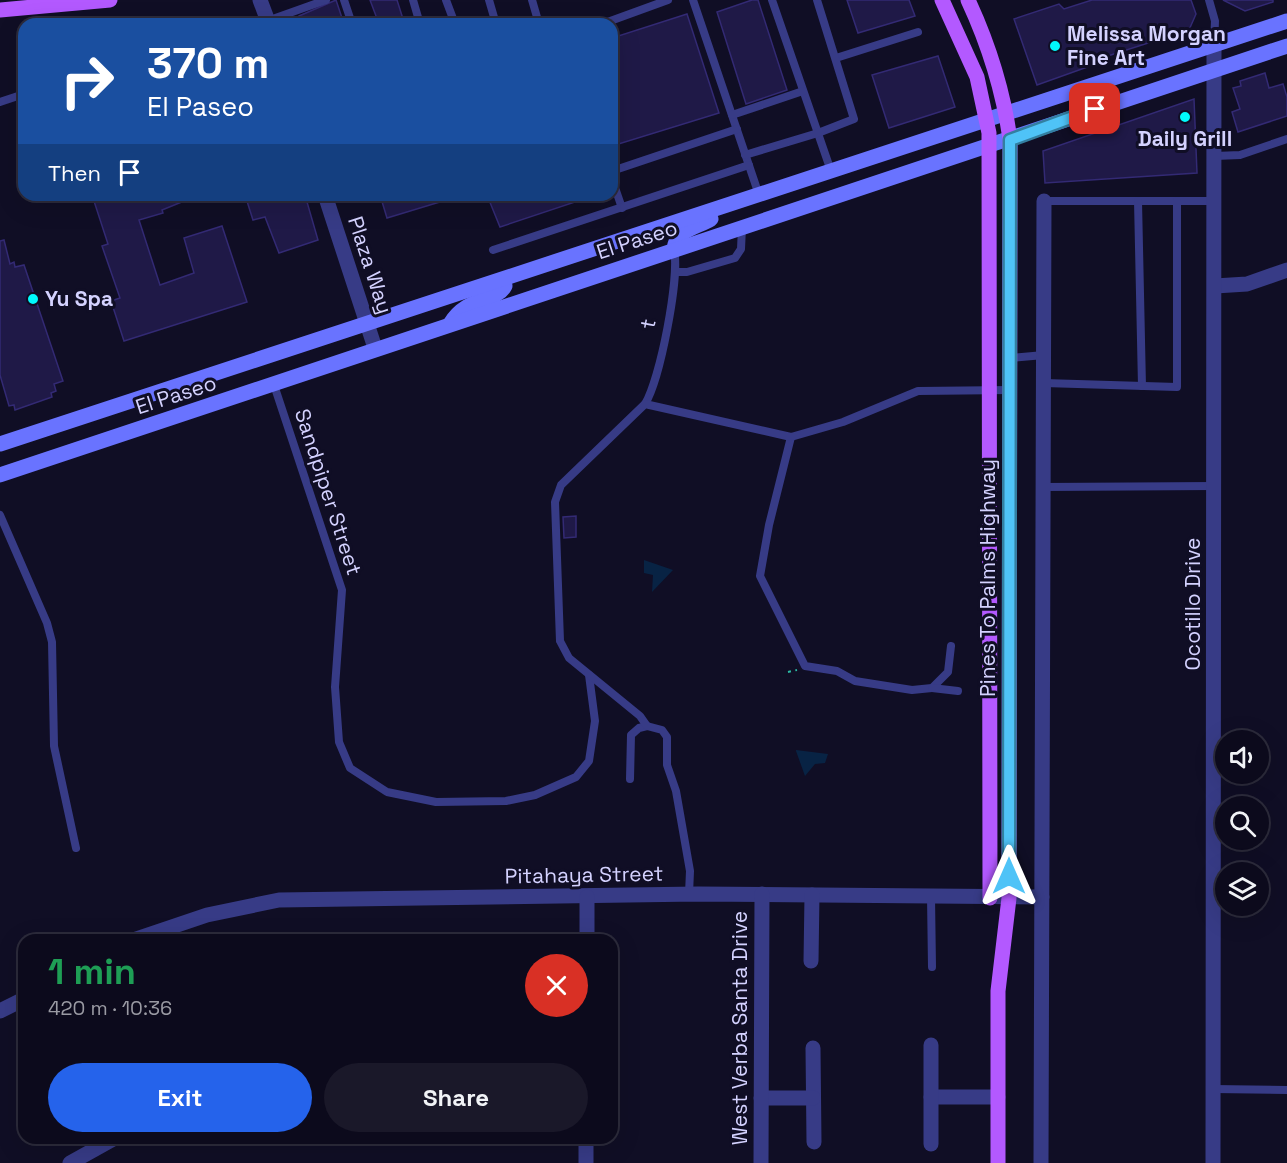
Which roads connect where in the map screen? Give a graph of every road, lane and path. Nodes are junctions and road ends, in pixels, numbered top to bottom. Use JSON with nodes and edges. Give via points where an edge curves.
{"nodes":[{"id":1,"x":110,"y":0,"type":"edge"},
{"id":2,"x":260,"y":0,"type":"edge"},
{"id":3,"x":326,"y":0,"type":"edge"},
{"id":4,"x":344,"y":0,"type":"edge"},
{"id":5,"x":413,"y":0,"type":"edge"},
{"id":6,"x":446,"y":0,"type":"edge"},
{"id":7,"x":489,"y":0,"type":"edge"},
{"id":8,"x":532,"y":0,"type":"edge"},
{"id":9,"x":668,"y":0,"type":"edge"},
{"id":10,"x":693,"y":0,"type":"edge"},
{"id":11,"x":772,"y":0,"type":"edge"},
{"id":12,"x":818,"y":0,"type":"edge"},
{"id":13,"x":942,"y":0,"type":"edge"},
{"id":14,"x":968,"y":0,"type":"edge"},
{"id":15,"x":1209,"y":0,"type":"edge"},
{"id":16,"x":649,"y":3,"type":"edge"},
{"id":17,"x":0,"y":10,"type":"edge"},
{"id":18,"x":267,"y":18,"type":"edge"},
{"id":19,"x":279,"y":18,"type":"edge"},
{"id":20,"x":350,"y":18,"type":"edge"},
{"id":21,"x":418,"y":18,"type":"edge"},
{"id":22,"x":453,"y":18,"type":"edge"},
{"id":23,"x":494,"y":18,"type":"edge"},
{"id":24,"x":538,"y":18,"type":"edge"},
{"id":25,"x":615,"y":18,"type":"edge"},
{"id":26,"x":1287,"y":21,"type":"edge"},
{"id":27,"x":918,"y":32,"type":"dead end"},
{"id":28,"x":1214,"y":45,"type":"junction"},
{"id":29,"x":1287,"y":46,"type":"edge"},
{"id":30,"x":836,"y":58,"type":"junction"},
{"id":31,"x":1214,"y":71,"type":"junction"},
{"id":32,"x":803,"y":91,"type":"junction"},
{"id":33,"x":18,"y":96,"type":"edge"},
{"id":34,"x":0,"y":102,"type":"edge"},
{"id":35,"x":732,"y":115,"type":"junction"},
{"id":36,"x":1006,"y":115,"type":"junction"},
{"id":37,"x":737,"y":129,"type":"junction"},
{"id":38,"x":818,"y":133,"type":"junction"},
{"id":39,"x":988,"y":133,"type":"junction"},
{"id":40,"x":1287,"y":139,"type":"edge"},
{"id":41,"x":1010,"y":140,"type":"junction"},
{"id":42,"x":745,"y":156,"type":"junction"},
{"id":43,"x":1215,"y":156,"type":"junction"},
{"id":44,"x":749,"y":165,"type":"junction"},
{"id":45,"x":618,"y":169,"type":"edge"},
{"id":46,"x":831,"y":171,"type":"junction"},
{"id":47,"x":618,"y":196,"type":"edge"},
{"id":48,"x":756,"y":196,"type":"junction"},
{"id":49,"x":327,"y":201,"type":"edge"},
{"id":50,"x":1044,"y":201,"type":"joint"},
{"id":51,"x":1138,"y":201,"type":"junction"},
{"id":52,"x":1178,"y":201,"type":"junction"},
{"id":53,"x":1215,"y":201,"type":"junction"},
{"id":54,"x":622,"y":208,"type":"junction"},
{"id":55,"x":789,"y":211,"type":"junction"},
{"id":56,"x":742,"y":227,"type":"junction"},
{"id":57,"x":493,"y":250,"type":"dead end"},
{"id":58,"x":674,"y":250,"type":"junction"},
{"id":59,"x":1287,"y":270,"type":"edge"},
{"id":60,"x":676,"y":272,"type":"junction"},
{"id":61,"x":504,"y":280,"type":"junction"},
{"id":62,"x":1215,"y":286,"type":"junction"},
{"id":63,"x":450,"y":324,"type":"junction"},
{"id":64,"x":368,"y":325,"type":"junction"},
{"id":65,"x":375,"y":348,"type":"junction"},
{"id":66,"x":1044,"y":354,"type":"junction"},
{"id":67,"x":1010,"y":358,"type":"junction"},
{"id":68,"x":1044,"y":383,"type":"junction"},
{"id":69,"x":274,"y":385,"type":"junction"},
{"id":70,"x":1142,"y":386,"type":"junction"},
{"id":71,"x":989,"y":390,"type":"junction"},
{"id":72,"x":1010,"y":390,"type":"junction"},
{"id":73,"x":645,"y":404,"type":"junction"},
{"id":74,"x":791,"y":437,"type":"junction"},
{"id":75,"x":0,"y":444,"type":"edge"},
{"id":76,"x":0,"y":475,"type":"edge"},
{"id":77,"x":1215,"y":486,"type":"junction"},
{"id":78,"x":1043,"y":487,"type":"junction"},
{"id":79,"x":0,"y":515,"type":"edge"},
{"id":80,"x":951,"y":646,"type":"dead end"},
{"id":81,"x":589,"y":675,"type":"junction"},
{"id":82,"x":932,"y":688,"type":"junction"},
{"id":83,"x":958,"y":691,"type":"dead end"},
{"id":84,"x":614,"y":695,"type":"junction"},
{"id":85,"x":595,"y":706,"type":"junction"},
{"id":86,"x":647,"y":726,"type":"junction"},
{"id":87,"x":630,"y":778,"type":"dead end"},
{"id":88,"x":75,"y":848,"type":"dead end"},
{"id":89,"x":689,"y":894,"type":"junction"},
{"id":90,"x":762,"y":894,"type":"junction"},
{"id":91,"x":812,"y":895,"type":"junction"},
{"id":92,"x":587,"y":897,"type":"junction"},
{"id":93,"x":931,"y":897,"type":"junction"},
{"id":94,"x":1042,"y":897,"type":"junction"},
{"id":95,"x":990,"y":898,"type":"junction"},
{"id":96,"x":1009,"y":898,"type":"junction"},
{"id":97,"x":151,"y":934,"type":"edge"},
{"id":98,"x":587,"y":934,"type":"edge"},
{"id":99,"x":811,"y":961,"type":"dead end"},
{"id":100,"x":932,"y":967,"type":"dead end"},
{"id":101,"x":18,"y":1002,"type":"edge"},
{"id":102,"x":0,"y":1011,"type":"edge"},
{"id":103,"x":931,"y":1045,"type":"dead end"},
{"id":104,"x":813,"y":1048,"type":"dead end"},
{"id":105,"x":1213,"y":1089,"type":"junction"},
{"id":106,"x":1287,"y":1090,"type":"edge"},
{"id":107,"x":931,"y":1097,"type":"junction"},
{"id":108,"x":998,"y":1097,"type":"junction"},
{"id":109,"x":761,"y":1098,"type":"junction"},
{"id":110,"x":813,"y":1098,"type":"junction"},
{"id":111,"x":814,"y":1142,"type":"dead end"},
{"id":112,"x":104,"y":1144,"type":"edge"},
{"id":113,"x":586,"y":1144,"type":"edge"},
{"id":114,"x":931,"y":1144,"type":"dead end"},
{"id":115,"x":70,"y":1163,"type":"edge"},
{"id":116,"x":586,"y":1163,"type":"edge"},
{"id":117,"x":761,"y":1163,"type":"edge"},
{"id":118,"x":998,"y":1163,"type":"edge"},
{"id":119,"x":1041,"y":1163,"type":"edge"},
{"id":120,"x":1213,"y":1163,"type":"edge"}],
"edges":[{"from":1,"to":17,"type":"main road"},
{"from":2,"to":18,"type":"street"},
{"from":3,"to":19,"type":"lane"},
{"from":4,"to":20,"type":"lane"},
{"from":5,"to":21,"type":"lane"},
{"from":6,"to":22,"type":"lane"},
{"from":7,"to":23,"type":"lane"},
{"from":8,"to":24,"type":"lane"},
{"from":9,"to":16,"type":"lane"},
{"from":10,"to":35,"type":"lane"},
{"from":11,"to":32,"type":"lane"},
{"from":12,"to":30,"type":"lane"},
{"from":13,"to":39,"type":"main road","name":"Pines To Palms Highway","via":[[974,68]]},
{"from":14,"to":36,"type":"main road","name":"Pines To Palms Highway","via":[[992,56]]},
{"from":15,"to":28,"type":"lane","via":[[1215,21]]},
{"from":16,"to":25,"type":"lane"},
{"from":26,"to":28,"type":"street"},
{"from":27,"to":30,"type":"lane"},
{"from":28,"to":31,"type":"street","name":"Ocotillo Drive"},
{"from":28,"to":36,"type":"street"},
{"from":29,"to":31,"type":"street","name":"El Paseo"},
{"from":30,"to":38,"type":"lane","via":[[854,119]]},
{"from":31,"to":41,"type":"street","name":"El Paseo"},
{"from":31,"to":43,"type":"street","name":"Ocotillo Drive"},
{"from":32,"to":35,"type":"lane"},
{"from":32,"to":38,"type":"lane"},
{"from":33,"to":34,"type":"lane"},
{"from":35,"to":37,"type":"lane"},
{"from":36,"to":39,"type":"street"},
{"from":36,"to":41,"type":"main road","name":"Pines To Palms Highway"},
{"from":37,"to":42,"type":"lane"},
{"from":37,"to":45,"type":"lane"},
{"from":38,"to":42,"type":"lane"},
{"from":38,"to":46,"type":"lane"},
{"from":39,"to":41,"type":"street","name":"El Paseo"},
{"from":39,"to":46,"type":"street","name":"El Paseo"},
{"from":39,"to":55,"type":"street","name":"El Paseo","via":[[871,173],[829,197]]},
{"from":39,"to":71,"type":"main road","name":"Pines To Palms Highway"},
{"from":40,"to":43,"type":"lane","via":[[1240,155]]},
{"from":41,"to":67,"type":"main road","name":"Pines To Palms Highway"},
{"from":42,"to":44,"type":"lane"},
{"from":43,"to":53,"type":"street","name":"Ocotillo Drive"},
{"from":44,"to":48,"type":"lane"},
{"from":44,"to":54,"type":"lane"},
{"from":46,"to":48,"type":"street","name":"El Paseo"},
{"from":47,"to":54,"type":"lane"},
{"from":48,"to":55,"type":"street"},
{"from":48,"to":58,"type":"street","via":[[680,233],[674,240]]},
{"from":48,"to":61,"type":"street","name":"El Paseo"},
{"from":49,"to":64,"type":"street","name":"Plaza Way"},
{"from":50,"to":51,"type":"lane"},
{"from":50,"to":66,"type":"street"},
{"from":51,"to":52,"type":"lane"},
{"from":51,"to":70,"type":"lane"},
{"from":52,"to":53,"type":"lane"},
{"from":52,"to":70,"type":"lane","via":[[1177,387]]},
{"from":53,"to":62,"type":"street","name":"Ocotillo Drive"},
{"from":54,"to":57,"type":"lane"},
{"from":55,"to":56,"type":"street","name":"El Paseo"},
{"from":56,"to":58,"type":"street","name":"El Paseo"},
{"from":56,"to":60,"type":"lane","via":[[741,249],[735,258]]},
{"from":58,"to":60,"type":"lane","name":"t"},
{"from":58,"to":63,"type":"street","name":"El Paseo"},
{"from":59,"to":62,"type":"street","via":[[1247,284]]},
{"from":60,"to":73,"type":"lane","name":"t","via":[[656,375]]},
{"from":61,"to":63,"type":"street","via":[[500,294],[468,304]]},
{"from":61,"to":64,"type":"street","name":"El Paseo"},
{"from":62,"to":77,"type":"street","name":"Ocotillo Drive"},
{"from":63,"to":65,"type":"street","name":"El Paseo"},
{"from":64,"to":65,"type":"street","name":"Plaza Way"},
{"from":64,"to":75,"type":"street","name":"El Paseo"},
{"from":65,"to":69,"type":"street","name":"El Paseo"},
{"from":66,"to":67,"type":"lane"},
{"from":66,"to":68,"type":"street"},
{"from":67,"to":72,"type":"main road","name":"Pines To Palms Highway"},
{"from":68,"to":70,"type":"lane"},
{"from":68,"to":78,"type":"street"},
{"from":69,"to":76,"type":"street","name":"El Paseo"},
{"from":69,"to":85,"type":"lane","name":"Sandpiper Street","via":[[342,590],[335,687],[339,742],[350,768],[387,792],[436,802],[506,801],[535,795],[576,777],[589,761]]},
{"from":71,"to":72,"type":"lane"},
{"from":71,"to":74,"type":"lane","via":[[918,391],[843,422]]},
{"from":71,"to":95,"type":"main road","name":"Pines To Palms Highway"},
{"from":72,"to":96,"type":"main road","name":"Pines To Palms Highway"},
{"from":73,"to":74,"type":"lane"},
{"from":73,"to":81,"type":"lane","via":[[565,480],[556,497],[560,641],[569,658]]},
{"from":74,"to":82,"type":"lane","via":[[760,573],[803,662],[808,667],[837,671],[855,681],[912,690]]},
{"from":77,"to":78,"type":"lane"},
{"from":77,"to":105,"type":"street","name":"Ocotillo Drive"},
{"from":78,"to":94,"type":"street"},
{"from":79,"to":88,"type":"lane","via":[[52,642],[54,746]]},
{"from":80,"to":82,"type":"lane","via":[[948,672]]},
{"from":81,"to":84,"type":"lane"},
{"from":81,"to":85,"type":"lane","name":"Sandpiper Street"},
{"from":82,"to":83,"type":"lane"},
{"from":84,"to":85,"type":"lane","via":[[600,695]]},
{"from":84,"to":86,"type":"lane"},
{"from":86,"to":87,"type":"lane","via":[[630,735]]},
{"from":86,"to":89,"type":"lane","via":[[662,730],[667,737],[667,765],[676,791],[690,872]]},
{"from":89,"to":90,"type":"street","name":"Pitahaya Street"},
{"from":89,"to":92,"type":"street","name":"Pitahaya Street"},
{"from":90,"to":91,"type":"street","name":"Pitahaya Street"},
{"from":90,"to":109,"type":"street","name":"West Verba Santa Drive"},
{"from":91,"to":93,"type":"street","name":"Pitahaya Street"},
{"from":91,"to":99,"type":"street"},
{"from":92,"to":97,"type":"street","name":"Pitahaya Street","via":[[279,900],[207,915]]},
{"from":92,"to":98,"type":"street"},
{"from":93,"to":95,"type":"street","name":"Pitahaya Street"},
{"from":93,"to":100,"type":"lane"},
{"from":94,"to":96,"type":"street","name":"Pitahaya Street"},
{"from":94,"to":119,"type":"street"},
{"from":95,"to":96,"type":"street","name":"Pitahaya Street"},
{"from":96,"to":108,"type":"main road","name":"Pines To Palms Highway","via":[[998,992]]},
{"from":101,"to":102,"type":"street"},
{"from":103,"to":107,"type":"street"},
{"from":104,"to":110,"type":"street"},
{"from":105,"to":106,"type":"lane"},
{"from":105,"to":120,"type":"street","name":"Ocotillo Drive"},
{"from":107,"to":108,"type":"street"},
{"from":107,"to":114,"type":"street"},
{"from":108,"to":118,"type":"main road","name":"Pines To Palms Highway"},
{"from":109,"to":110,"type":"street"},
{"from":109,"to":117,"type":"street","name":"West Verba Santa Drive"},
{"from":110,"to":111,"type":"street"},
{"from":112,"to":115,"type":"street"},
{"from":113,"to":116,"type":"street"}]}
